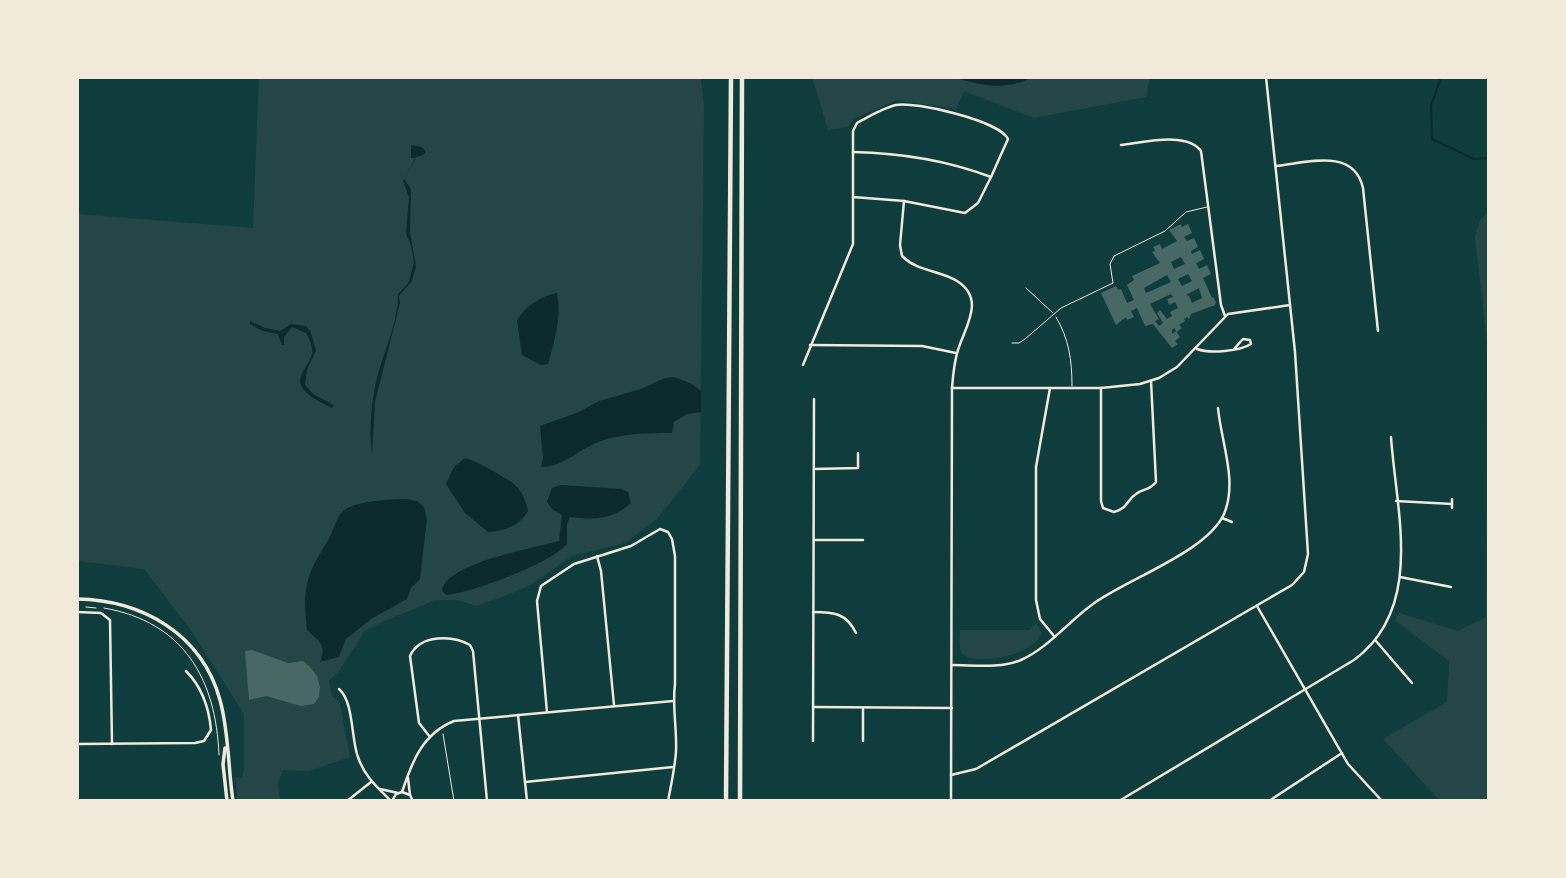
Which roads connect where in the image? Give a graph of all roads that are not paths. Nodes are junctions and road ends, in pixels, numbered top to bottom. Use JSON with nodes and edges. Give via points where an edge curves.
{"nodes":[{"id":1,"x":731,"y":77,"type":"edge"},
{"id":2,"x":742,"y":77,"type":"edge"},
{"id":3,"x":1266,"y":77,"type":"edge"},
{"id":4,"x":1121,"y":145,"type":"dead end"},
{"id":5,"x":853,"y":152,"type":"junction"},
{"id":6,"x":1276,"y":166,"type":"junction"},
{"id":7,"x":991,"y":177,"type":"junction"},
{"id":8,"x":853,"y":197,"type":"junction"},
{"id":9,"x":904,"y":201,"type":"junction"},
{"id":10,"x":1209,"y":207,"type":"junction"},
{"id":11,"x":1026,"y":288,"type":"dead end"},
{"id":12,"x":1290,"y":305,"type":"junction"},
{"id":13,"x":1055,"y":314,"type":"junction"},
{"id":14,"x":1226,"y":316,"type":"junction"},
{"id":15,"x":1378,"y":331,"type":"dead end"},
{"id":16,"x":1012,"y":343,"type":"dead end"},
{"id":17,"x":810,"y":345,"type":"junction"},
{"id":18,"x":1196,"y":348,"type":"junction"},
{"id":19,"x":1234,"y":349,"type":"dead end"},
{"id":20,"x":957,"y":353,"type":"junction"},
{"id":21,"x":803,"y":365,"type":"dead end"},
{"id":22,"x":1151,"y":381,"type":"junction"},
{"id":23,"x":952,"y":388,"type":"junction"},
{"id":24,"x":1050,"y":388,"type":"junction"},
{"id":25,"x":1072,"y":388,"type":"junction"},
{"id":26,"x":1101,"y":388,"type":"junction"},
{"id":27,"x":814,"y":399,"type":"dead end"},
{"id":28,"x":1218,"y":408,"type":"dead end"},
{"id":29,"x":1391,"y":437,"type":"dead end"},
{"id":30,"x":858,"y":453,"type":"dead end"},
{"id":31,"x":814,"y":469,"type":"junction"},
{"id":32,"x":1396,"y":501,"type":"junction"},
{"id":33,"x":1452,"y":504,"type":"dead end"},
{"id":34,"x":1222,"y":517,"type":"junction"},
{"id":35,"x":1232,"y":522,"type":"dead end"},
{"id":36,"x":814,"y":540,"type":"junction"},
{"id":37,"x":863,"y":540,"type":"dead end"},
{"id":38,"x":597,"y":556,"type":"junction"},
{"id":39,"x":1400,"y":577,"type":"junction"},
{"id":40,"x":1451,"y":587,"type":"dead end"},
{"id":41,"x":77,"y":599,"type":"edge"},
{"id":42,"x":1257,"y":606,"type":"junction"},
{"id":43,"x":77,"y":610,"type":"edge"},
{"id":44,"x":813,"y":612,"type":"junction"},
{"id":45,"x":856,"y":633,"type":"dead end"},
{"id":46,"x":1054,"y":636,"type":"junction"},
{"id":47,"x":1376,"y":641,"type":"junction"},
{"id":48,"x":952,"y":665,"type":"junction"},
{"id":49,"x":186,"y":671,"type":"dead end"},
{"id":50,"x":1412,"y":683,"type":"dead end"},
{"id":51,"x":339,"y":689,"type":"dead end"},
{"id":52,"x":1306,"y":689,"type":"junction"},
{"id":53,"x":673,"y":701,"type":"junction"},
{"id":54,"x":614,"y":705,"type":"junction"},
{"id":55,"x":813,"y":707,"type":"junction"},
{"id":56,"x":863,"y":708,"type":"junction"},
{"id":57,"x":951,"y":708,"type":"junction"},
{"id":58,"x":547,"y":712,"type":"junction"},
{"id":59,"x":518,"y":715,"type":"junction"},
{"id":60,"x":479,"y":718,"type":"junction"},
{"id":61,"x":430,"y":737,"type":"junction"},
{"id":62,"x":226,"y":739,"type":"junction"},
{"id":63,"x":813,"y":741,"type":"dead end"},
{"id":64,"x":863,"y":741,"type":"dead end"},
{"id":65,"x":77,"y":744,"type":"edge"},
{"id":66,"x":113,"y":744,"type":"junction"},
{"id":67,"x":1342,"y":753,"type":"junction"},
{"id":68,"x":673,"y":767,"type":"junction"},
{"id":69,"x":407,"y":775,"type":"junction"},
{"id":70,"x":951,"y":775,"type":"junction"},
{"id":71,"x":371,"y":782,"type":"junction"},
{"id":72,"x":525,"y":782,"type":"junction"},
{"id":73,"x":377,"y":788,"type":"junction"},
{"id":74,"x":400,"y":792,"type":"junction"},
{"id":75,"x":410,"y":795,"type":"junction"},
{"id":76,"x":227,"y":801,"type":"edge"},
{"id":77,"x":233,"y":801,"type":"edge"},
{"id":78,"x":347,"y":801,"type":"edge"},
{"id":79,"x":391,"y":801,"type":"edge"},
{"id":80,"x":413,"y":801,"type":"edge"},
{"id":81,"x":487,"y":801,"type":"edge"},
{"id":82,"x":527,"y":801,"type":"edge"},
{"id":83,"x":668,"y":801,"type":"edge"},
{"id":84,"x":726,"y":801,"type":"edge"},
{"id":85,"x":740,"y":801,"type":"edge"},
{"id":86,"x":951,"y":801,"type":"edge"},
{"id":87,"x":1119,"y":801,"type":"edge"},
{"id":88,"x":1269,"y":801,"type":"edge"},
{"id":89,"x":1382,"y":801,"type":"edge"}],
"edges":[{"from":1,"to":84,"type":"highway"},
{"from":2,"to":85,"type":"highway"},
{"from":3,"to":6,"type":"street"},
{"from":4,"to":10,"type":"street","via":[[1171,139],[1190,142],[1201,151]]},
{"from":5,"to":7,"type":"street","via":[[926,158]]},
{"from":5,"to":7,"type":"street","via":[[853,128],[859,121],[897,105],[937,110],[989,124],[1006,134],[1007,145]]},
{"from":5,"to":8,"type":"street"},
{"from":6,"to":12,"type":"street"},
{"from":6,"to":15,"type":"street","via":[[1338,161],[1359,175]]},
{"from":7,"to":9,"type":"street","via":[[978,202],[965,213]]},
{"from":8,"to":9,"type":"street"},
{"from":8,"to":17,"type":"street","via":[[853,244]]},
{"from":9,"to":20,"type":"street","via":[[902,256],[919,268],[956,281],[971,298],[971,318]]},
{"from":10,"to":13,"type":"lane","via":[[1186,212],[1165,231],[1114,256],[1109,267],[1113,283]]},
{"from":10,"to":14,"type":"street"},
{"from":11,"to":13,"type":"lane"},
{"from":12,"to":14,"type":"street"},
{"from":12,"to":42,"type":"street","via":[[1307,563],[1296,583]]},
{"from":13,"to":16,"type":"lane","via":[[1025,339]]},
{"from":13,"to":25,"type":"lane","via":[[1072,359]]},
{"from":14,"to":18,"type":"street"},
{"from":17,"to":20,"type":"street","via":[[922,346]]},
{"from":17,"to":21,"type":"street"},
{"from":18,"to":19,"type":"street"},
{"from":18,"to":22,"type":"street","via":[[1177,367]]},
{"from":20,"to":23,"type":"street"},
{"from":22,"to":26,"type":"street"},
{"from":22,"to":26,"type":"street","via":[[1156,482],[1114,512],[1103,508],[1101,501]]},
{"from":23,"to":24,"type":"street"},
{"from":23,"to":48,"type":"street"},
{"from":24,"to":25,"type":"street"},
{"from":24,"to":46,"type":"street","via":[[1037,467],[1036,600],[1040,619]]},
{"from":25,"to":26,"type":"street"},
{"from":27,"to":31,"type":"street"},
{"from":28,"to":34,"type":"street","via":[[1230,481]]},
{"from":29,"to":32,"type":"street"},
{"from":30,"to":31,"type":"street","via":[[858,468]]},
{"from":31,"to":36,"type":"street"},
{"from":32,"to":33,"type":"street"},
{"from":32,"to":39,"type":"street"},
{"from":34,"to":35,"type":"street"},
{"from":34,"to":46,"type":"street","via":[[1202,540],[1096,602]]},
{"from":36,"to":37,"type":"street"},
{"from":36,"to":44,"type":"street"},
{"from":38,"to":53,"type":"street","via":[[631,546],[660,529],[672,539]]},
{"from":38,"to":54,"type":"street"},
{"from":38,"to":58,"type":"street","via":[[574,564],[541,586],[537,594]]},
{"from":39,"to":40,"type":"street"},
{"from":39,"to":47,"type":"street","via":[[1394,607]]},
{"from":41,"to":62,"type":"street","via":[[127,605],[180,635],[213,680]]},
{"from":42,"to":52,"type":"street"},
{"from":42,"to":70,"type":"street","via":[[976,769]]},
{"from":43,"to":66,"type":"street","via":[[110,620]]},
{"from":44,"to":45,"type":"street","via":[[842,615]]},
{"from":44,"to":55,"type":"street"},
{"from":46,"to":48,"type":"street","via":[[1016,662]]},
{"from":47,"to":50,"type":"street"},
{"from":47,"to":52,"type":"street"},
{"from":48,"to":57,"type":"street"},
{"from":49,"to":66,"type":"street","via":[[203,695],[211,726],[208,738],[195,743]]},
{"from":51,"to":71,"type":"street","via":[[347,698],[358,760]]},
{"from":52,"to":67,"type":"street"},
{"from":52,"to":87,"type":"street"},
{"from":53,"to":54,"type":"street"},
{"from":53,"to":68,"type":"street"},
{"from":54,"to":58,"type":"street"},
{"from":55,"to":56,"type":"street"},
{"from":55,"to":63,"type":"street"},
{"from":56,"to":57,"type":"street"},
{"from":56,"to":64,"type":"street"},
{"from":57,"to":70,"type":"street"},
{"from":58,"to":59,"type":"street"},
{"from":59,"to":60,"type":"street"},
{"from":59,"to":72,"type":"street"},
{"from":60,"to":61,"type":"street","via":[[454,721]]},
{"from":60,"to":61,"type":"street","via":[[470,645],[451,637],[426,643],[414,649],[409,660],[419,723]]},
{"from":60,"to":81,"type":"street"},
{"from":61,"to":69,"type":"street"},
{"from":62,"to":76,"type":"street"},
{"from":62,"to":77,"type":"street"},
{"from":65,"to":66,"type":"street"},
{"from":67,"to":88,"type":"street"},
{"from":67,"to":89,"type":"street"},
{"from":68,"to":72,"type":"street"},
{"from":68,"to":83,"type":"street"},
{"from":69,"to":74,"type":"street"},
{"from":69,"to":75,"type":"street"},
{"from":70,"to":86,"type":"street"},
{"from":71,"to":73,"type":"street"},
{"from":71,"to":78,"type":"street"},
{"from":72,"to":82,"type":"street"},
{"from":73,"to":74,"type":"street"},
{"from":73,"to":79,"type":"street"},
{"from":74,"to":75,"type":"street"},
{"from":74,"to":79,"type":"street"},
{"from":75,"to":80,"type":"street"}]}
